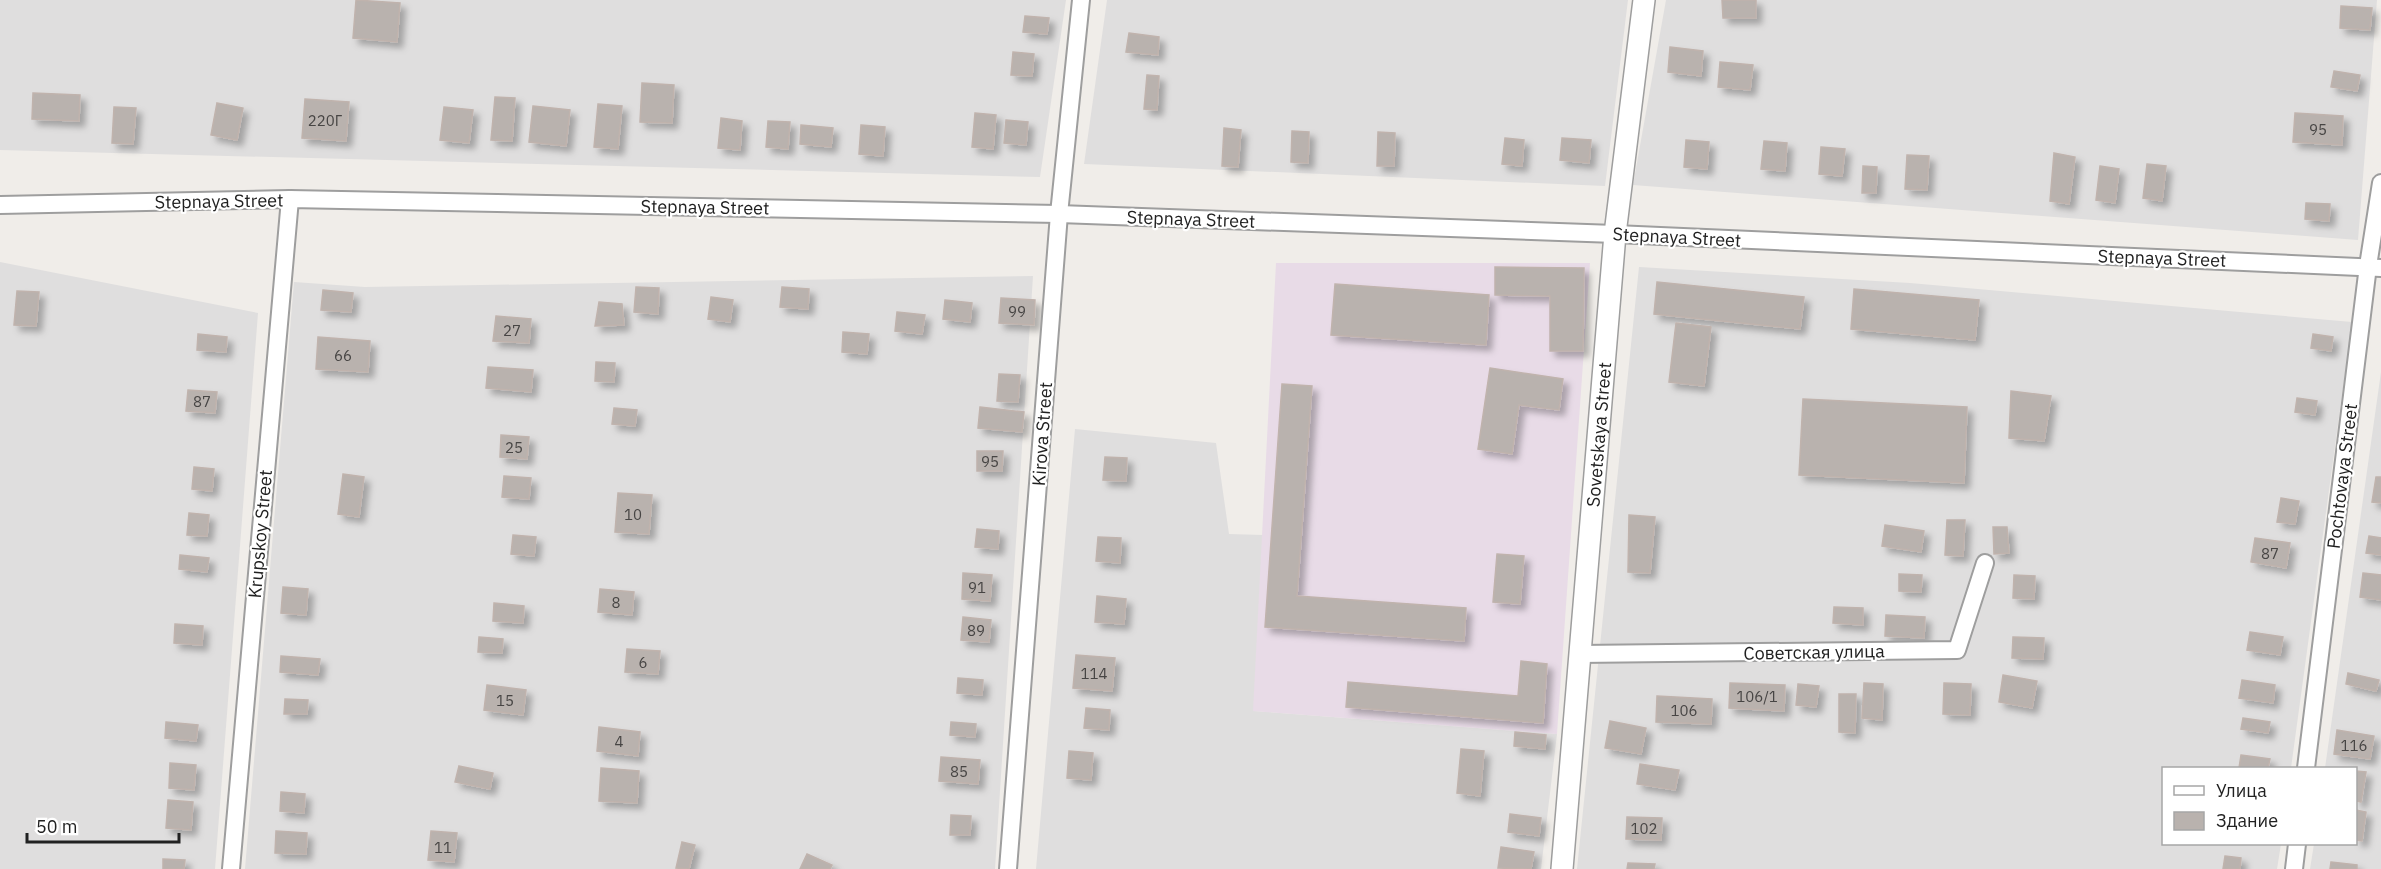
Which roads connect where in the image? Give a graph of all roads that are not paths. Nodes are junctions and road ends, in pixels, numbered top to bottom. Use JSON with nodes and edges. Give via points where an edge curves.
{"nodes":[{"id":1,"x":1081,"y":0,"type":"edge"},
{"id":2,"x":1644,"y":0,"type":"edge"},
{"id":3,"x":2381,"y":183,"type":"edge"},
{"id":4,"x":290,"y":199,"type":"junction"},
{"id":5,"x":0,"y":205,"type":"edge"},
{"id":6,"x":1059,"y":214,"type":"junction"},
{"id":7,"x":1615,"y":234,"type":"junction"},
{"id":8,"x":2375,"y":267,"type":"edge"},
{"id":9,"x":1986,"y":562,"type":"dead end"},
{"id":10,"x":1579,"y":654,"type":"junction"},
{"id":11,"x":2306,"y":767,"type":"edge"},
{"id":12,"x":2297,"y":845,"type":"edge"},
{"id":13,"x":231,"y":869,"type":"edge"},
{"id":14,"x":1008,"y":869,"type":"edge"},
{"id":15,"x":1562,"y":869,"type":"edge"},
{"id":16,"x":2294,"y":869,"type":"edge"}],
"edges":[{"from":1,"to":6,"type":"street","name":"Kirova Street"},
{"from":2,"to":7,"type":"street","name":"Sovetskaya Street"},
{"from":3,"to":8,"type":"street","name":"Pochtovaya Street"},
{"from":4,"to":5,"type":"street","name":"Stepnaya Street"},
{"from":4,"to":6,"type":"street","name":"Stepnaya Street"},
{"from":4,"to":13,"type":"street","name":"Krupskoy Street"},
{"from":6,"to":7,"type":"street","name":"Stepnaya Street"},
{"from":6,"to":14,"type":"street","name":"Kirova Street"},
{"from":7,"to":8,"type":"street","name":"Stepnaya Street"},
{"from":7,"to":10,"type":"street","name":"Sovetskaya Street"},
{"from":8,"to":11,"type":"street","name":"Pochtovaya Street"},
{"from":9,"to":10,"type":"street","name":"Советская улица","via":[[1957,650]]},
{"from":10,"to":15,"type":"street","name":"Sovetskaya Street"},
{"from":12,"to":16,"type":"street"}]}
